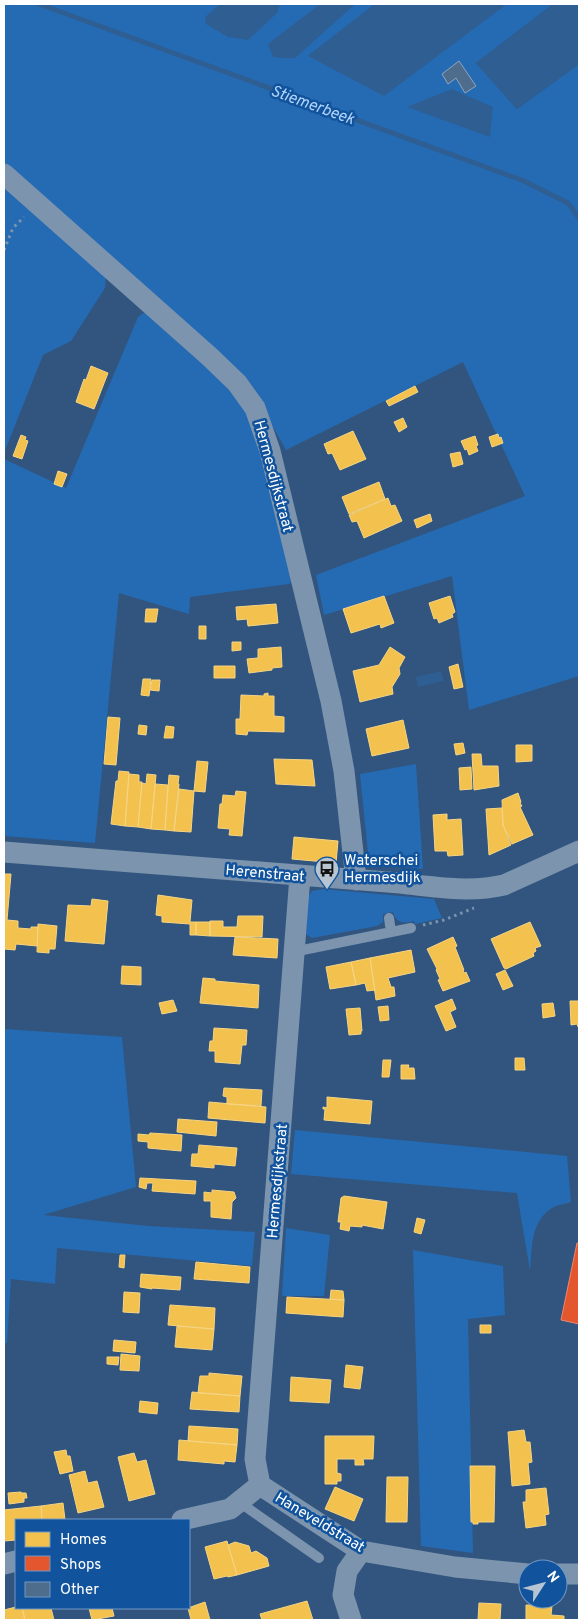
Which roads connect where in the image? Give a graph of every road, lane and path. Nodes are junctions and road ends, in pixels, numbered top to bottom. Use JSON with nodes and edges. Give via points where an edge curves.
{"nodes":[{"id":1,"x":4,"y":174,"type":"edge"},
{"id":2,"x":13,"y":228,"type":"dead end"},
{"id":3,"x":4,"y":250,"type":"edge"},
{"id":4,"x":579,"y":851,"type":"edge"},
{"id":5,"x":4,"y":852,"type":"edge"},
{"id":6,"x":300,"y":876,"type":"junction"},
{"id":7,"x":356,"y":880,"type":"junction"},
{"id":8,"x":480,"y":906,"type":"dead end"},
{"id":9,"x":389,"y":918,"type":"dead end"},
{"id":10,"x":431,"y":923,"type":"dead end"},
{"id":11,"x":411,"y":928,"type":"dead end"},
{"id":12,"x":391,"y":932,"type":"junction"},
{"id":13,"x":293,"y":952,"type":"junction"},
{"id":14,"x":260,"y":1485,"type":"junction"},
{"id":15,"x":239,"y":1502,"type":"junction"},
{"id":16,"x":186,"y":1519,"type":"edge"},
{"id":17,"x":361,"y":1550,"type":"junction"},
{"id":18,"x":318,"y":1558,"type":"dead end"},
{"id":19,"x":518,"y":1573,"type":"edge"},
{"id":20,"x":351,"y":1620,"type":"edge"}],
"edges":[{"from":1,"to":7,"type":"street","name":"Hermesdijkstraat","via":[[210,357],[237,383],[255,408],[270,451],[331,701],[344,771]]},
{"from":2,"to":3,"type":"path"},
{"from":4,"to":7,"type":"street","name":"Herenstraat","via":[[491,888],[451,889]]},
{"from":5,"to":6,"type":"street","name":"Herenstraat"},
{"from":6,"to":7,"type":"street","name":"Herenstraat"},
{"from":6,"to":13,"type":"street","name":"Hermesdijkstraat"},
{"from":8,"to":10,"type":"path"},
{"from":9,"to":12,"type":"lane"},
{"from":11,"to":12,"type":"lane"},
{"from":12,"to":13,"type":"lane"},
{"from":13,"to":14,"type":"street","name":"Hermesdijkstraat","via":[[255,1459]]},
{"from":14,"to":15,"type":"street","name":"Haneveldstraat"},
{"from":14,"to":17,"type":"street","name":"Haneveldstraat"},
{"from":15,"to":16,"type":"street","name":"Haneveldstraat","via":[[230,1509]]},
{"from":15,"to":18,"type":"lane"},
{"from":17,"to":19,"type":"street","name":"Haneveldstraat","via":[[455,1567]]},
{"from":17,"to":20,"type":"street","via":[[347,1571],[343,1595]]}]}
